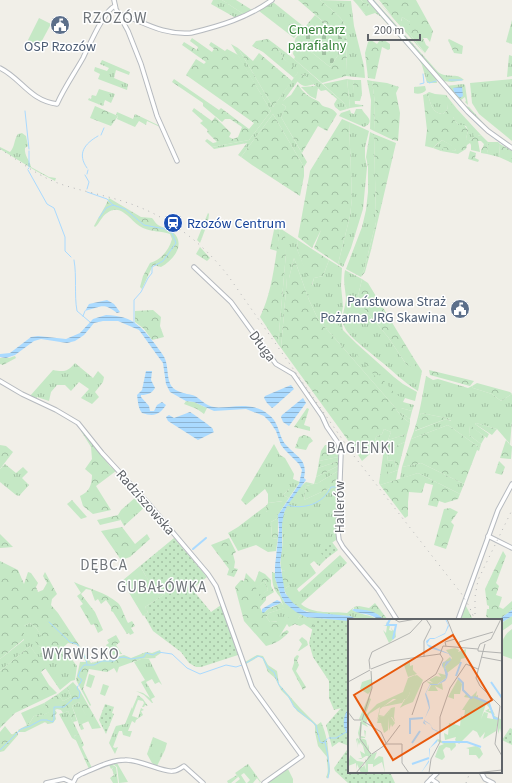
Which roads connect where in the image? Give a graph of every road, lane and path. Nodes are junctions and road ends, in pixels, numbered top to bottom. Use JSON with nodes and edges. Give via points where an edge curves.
{"nodes":[{"id":1,"x":114,"y":0,"type":"edge"},
{"id":2,"x":272,"y":0,"type":"edge"},
{"id":3,"x":370,"y":0,"type":"edge"},
{"id":4,"x":115,"y":6,"type":"junction"},
{"id":5,"x":120,"y":15,"type":"junction"},
{"id":6,"x":0,"y":68,"type":"edge"},
{"id":7,"x":512,"y":148,"type":"edge"},
{"id":8,"x":176,"y":161,"type":"dead end"},
{"id":9,"x":194,"y":267,"type":"dead end"},
{"id":10,"x":0,"y":381,"type":"edge"},
{"id":11,"x":327,"y":427,"type":"joint"},
{"id":12,"x":512,"y":484,"type":"edge"},
{"id":13,"x":488,"y":536,"type":"junction"},
{"id":14,"x":512,"y":548,"type":"edge"},
{"id":15,"x":396,"y":619,"type":"edge"},
{"id":16,"x":458,"y":619,"type":"edge"},
{"id":17,"x":437,"y":773,"type":"edge"},
{"id":18,"x":482,"y":773,"type":"edge"},
{"id":19,"x":431,"y":779,"type":"junction"},
{"id":20,"x":46,"y":783,"type":"edge"},
{"id":21,"x":72,"y":783,"type":"edge"},
{"id":22,"x":203,"y":783,"type":"edge"},
{"id":23,"x":264,"y":783,"type":"edge"},
{"id":24,"x":427,"y":783,"type":"edge"},
{"id":25,"x":437,"y":783,"type":"edge"},
{"id":26,"x":493,"y":783,"type":"edge"}],
"edges":[{"from":1,"to":4,"type":"street"},
{"from":2,"to":5,"type":"street","via":[[240,19],[191,33],[164,31]]},
{"from":3,"to":7,"type":"street","via":[[468,112],[488,131]]},
{"from":4,"to":5,"type":"street"},
{"from":4,"to":6,"type":"street","via":[[109,10],[92,37],[57,104],[44,101],[32,94],[21,86],[16,78]]},
{"from":5,"to":8,"type":"street","via":[[141,64],[157,116]]},
{"from":9,"to":11,"type":"street","name":"Długa","via":[[231,302],[276,364],[293,374],[320,411]]},
{"from":10,"to":23,"type":"street","name":"Radziszowska","via":[[72,418],[84,428],[102,453],[213,581],[252,687],[302,756]]},
{"from":11,"to":15,"type":"street","name":"Hallerów","via":[[340,448],[340,543],[375,586]]},
{"from":12,"to":13,"type":"street"},
{"from":13,"to":14,"type":"street"},
{"from":13,"to":16,"type":"street"},
{"from":17,"to":19,"type":"street"},
{"from":18,"to":26,"type":"street","via":[[484,778]]},
{"from":19,"to":24,"type":"street"},
{"from":19,"to":25,"type":"street"},
{"from":20,"to":21,"type":"street","via":[[64,779]]},
{"from":21,"to":22,"type":"street","via":[[81,774],[111,762],[124,760],[139,761],[169,771],[184,766]]}]}
